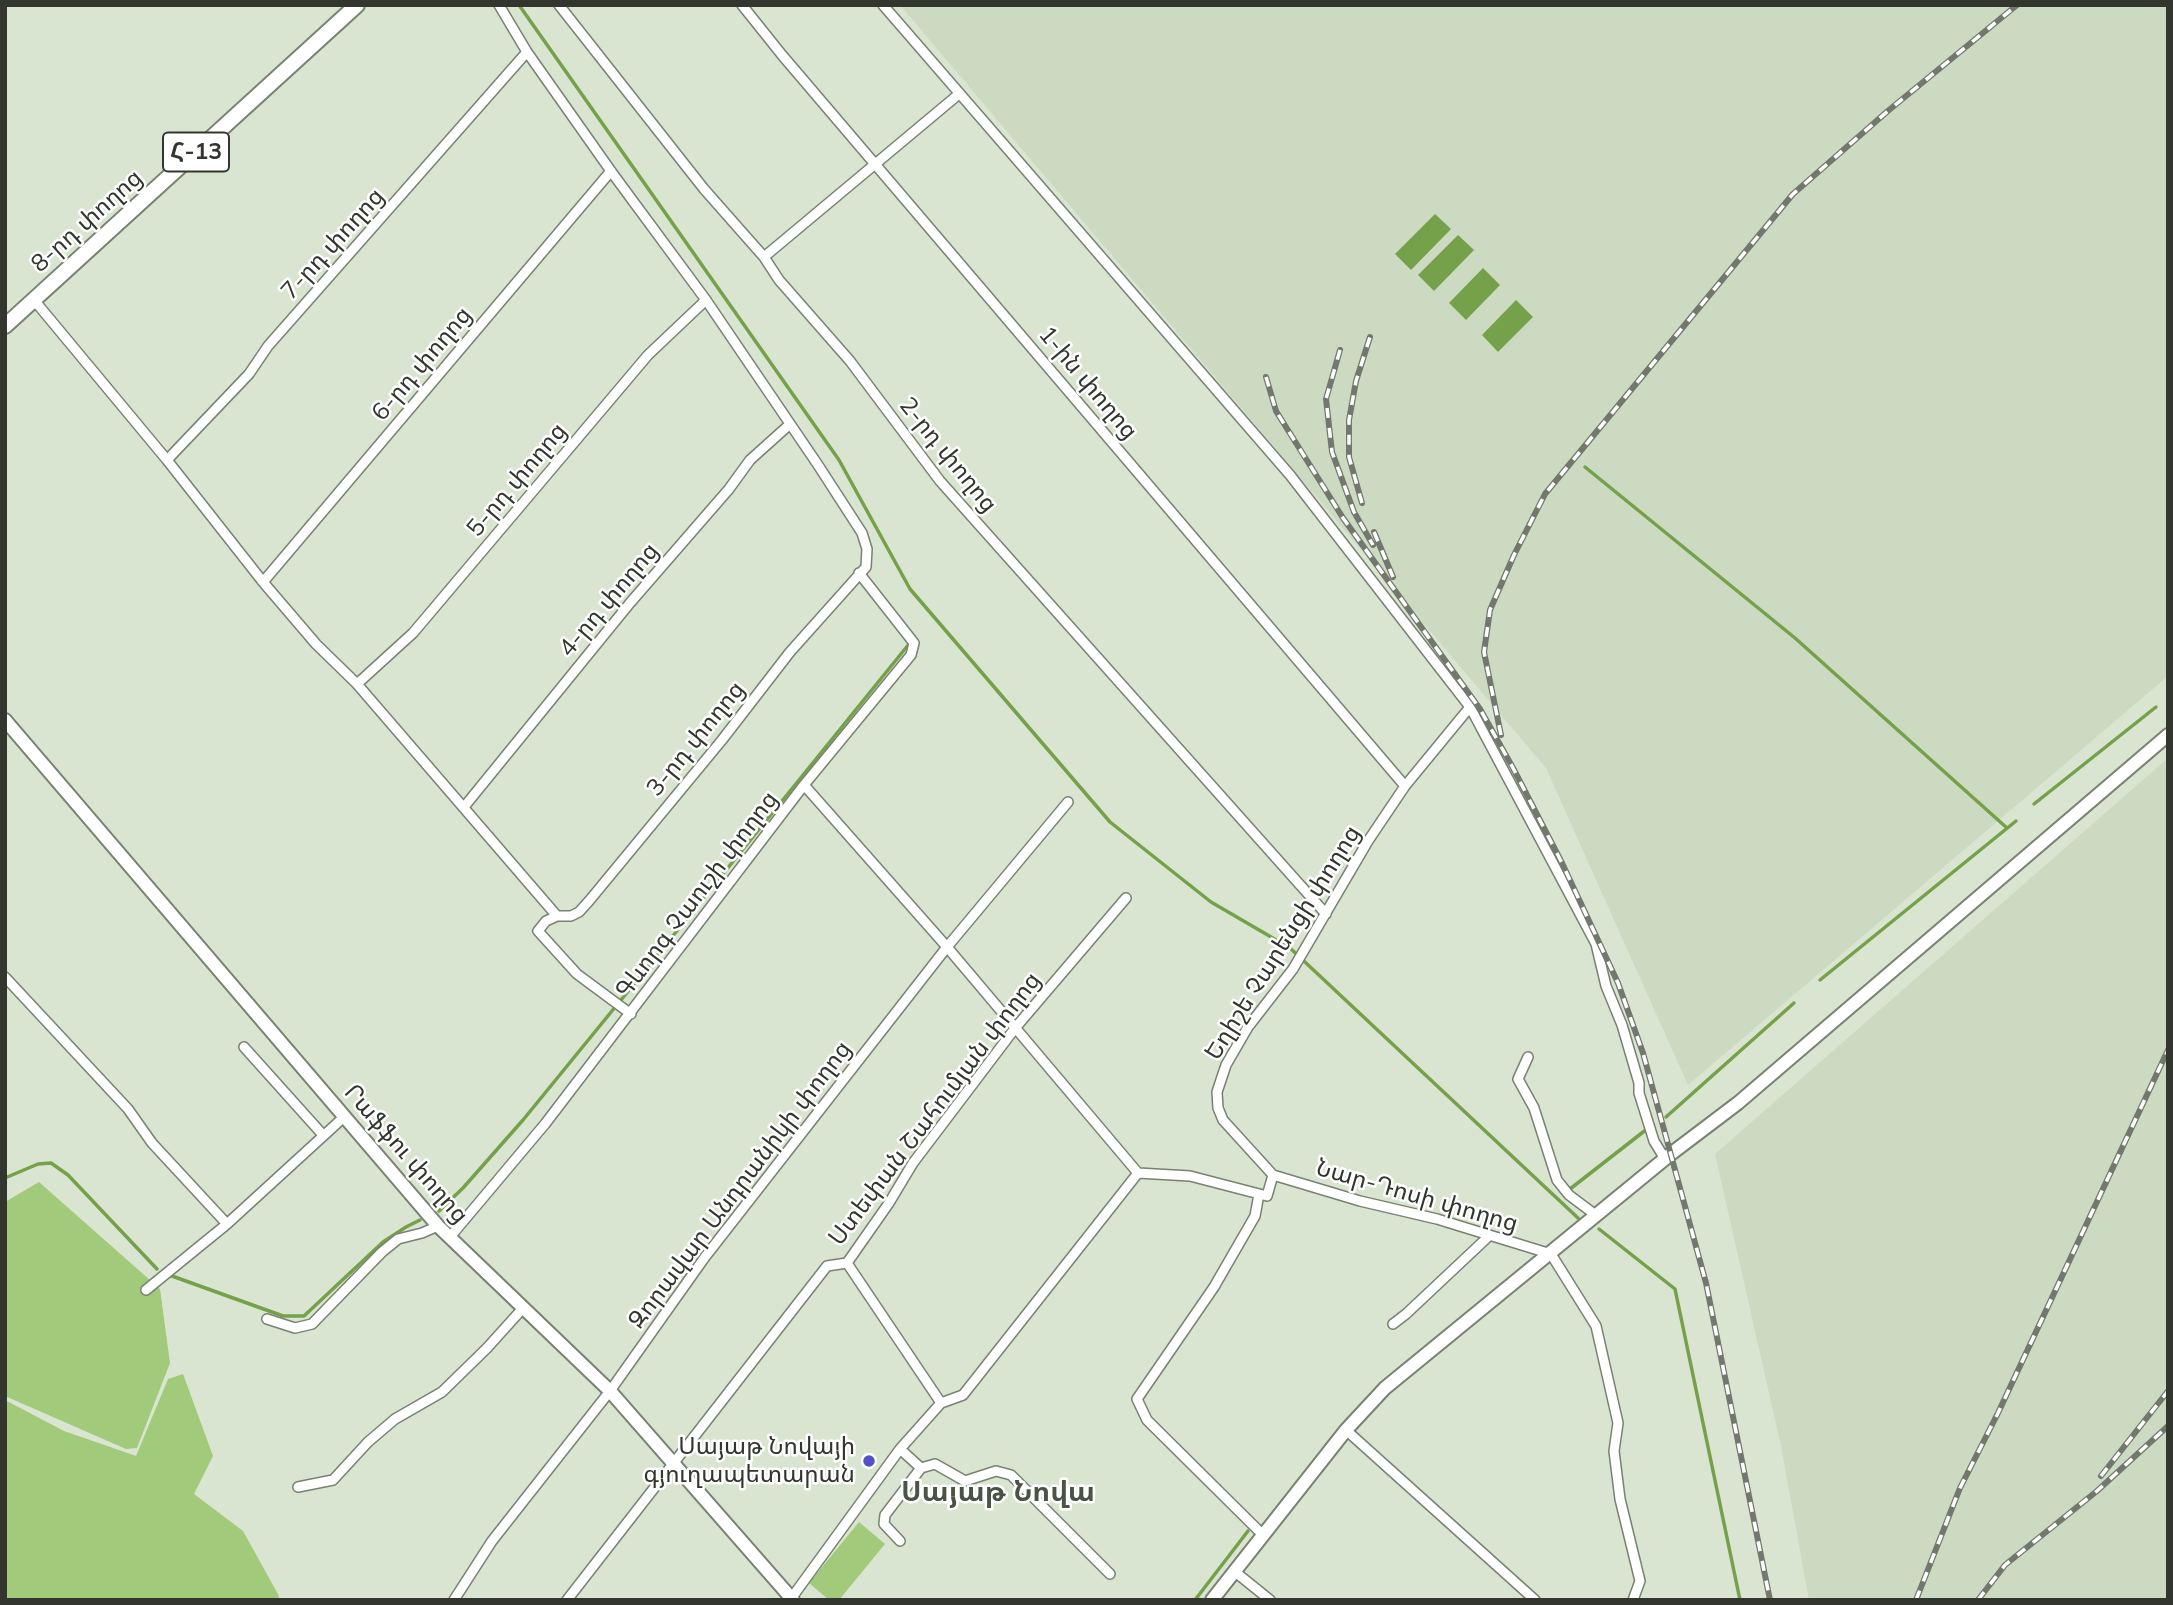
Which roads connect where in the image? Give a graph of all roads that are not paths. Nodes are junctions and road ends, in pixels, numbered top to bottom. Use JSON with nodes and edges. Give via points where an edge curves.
{"nodes":[{"id":1,"x":357,"y":5,"type":"edge"},
{"id":2,"x":499,"y":5,"type":"edge"},
{"id":3,"x":559,"y":5,"type":"edge"},
{"id":4,"x":742,"y":5,"type":"edge"},
{"id":5,"x":883,"y":5,"type":"edge"},
{"id":6,"x":527,"y":52,"type":"junction"},
{"id":7,"x":959,"y":94,"type":"junction"},
{"id":8,"x":875,"y":163,"type":"junction"},
{"id":9,"x":611,"y":171,"type":"junction"},
{"id":10,"x":764,"y":257,"type":"junction"},
{"id":11,"x":34,"y":300,"type":"junction"},
{"id":12,"x":706,"y":300,"type":"junction"},
{"id":13,"x":5,"y":326,"type":"edge"},
{"id":14,"x":789,"y":425,"type":"junction"},
{"id":15,"x":167,"y":460,"type":"junction"},
{"id":16,"x":859,"y":573,"type":"junction"},
{"id":17,"x":263,"y":582,"type":"junction"},
{"id":18,"x":357,"y":684,"type":"junction"},
{"id":19,"x":1470,"y":706,"type":"junction"},
{"id":20,"x":5,"y":720,"type":"edge"},
{"id":21,"x":2168,"y":734,"type":"edge"},
{"id":22,"x":804,"y":785,"type":"junction"},
{"id":23,"x":1405,"y":786,"type":"junction"},
{"id":24,"x":1068,"y":803,"type":"dead end"},
{"id":25,"x":464,"y":807,"type":"junction"},
{"id":26,"x":1126,"y":898,"type":"dead end"},
{"id":27,"x":1326,"y":914,"type":"junction"},
{"id":28,"x":557,"y":916,"type":"junction"},
{"id":29,"x":947,"y":947,"type":"junction"},
{"id":30,"x":5,"y":977,"type":"edge"},
{"id":31,"x":631,"y":1014,"type":"junction"},
{"id":32,"x":1016,"y":1027,"type":"junction"},
{"id":33,"x":244,"y":1046,"type":"dead end"},
{"id":34,"x":1528,"y":1057,"type":"dead end"},
{"id":35,"x":344,"y":1117,"type":"junction"},
{"id":36,"x":323,"y":1135,"type":"junction"},
{"id":37,"x":1665,"y":1159,"type":"junction"},
{"id":38,"x":1138,"y":1173,"type":"junction"},
{"id":39,"x":1273,"y":1175,"type":"junction"},
{"id":40,"x":1259,"y":1194,"type":"junction"},
{"id":41,"x":1597,"y":1216,"type":"junction"},
{"id":42,"x":228,"y":1224,"type":"junction"},
{"id":43,"x":438,"y":1226,"type":"junction"},
{"id":44,"x":1489,"y":1236,"type":"junction"},
{"id":45,"x":450,"y":1237,"type":"junction"},
{"id":46,"x":1551,"y":1254,"type":"junction"},
{"id":47,"x":847,"y":1263,"type":"junction"},
{"id":48,"x":146,"y":1290,"type":"dead end"},
{"id":49,"x":524,"y":1307,"type":"junction"},
{"id":50,"x":267,"y":1319,"type":"dead end"},
{"id":51,"x":1393,"y":1324,"type":"dead end"},
{"id":52,"x":610,"y":1391,"type":"junction"},
{"id":53,"x":941,"y":1403,"type":"junction"},
{"id":54,"x":1346,"y":1430,"type":"junction"},
{"id":55,"x":900,"y":1449,"type":"junction"},
{"id":56,"x":672,"y":1462,"type":"junction"},
{"id":57,"x":921,"y":1468,"type":"junction"},
{"id":58,"x":298,"y":1487,"type":"dead end"},
{"id":59,"x":1264,"y":1535,"type":"junction"},
{"id":60,"x":900,"y":1541,"type":"dead end"},
{"id":61,"x":1234,"y":1571,"type":"junction"},
{"id":62,"x":1110,"y":1574,"type":"dead end"},
{"id":63,"x":791,"y":1599,"type":"edge"},
{"id":64,"x":454,"y":1600,"type":"edge"},
{"id":65,"x":567,"y":1600,"type":"edge"},
{"id":66,"x":1212,"y":1600,"type":"edge"},
{"id":67,"x":1270,"y":1600,"type":"edge"},
{"id":68,"x":1535,"y":1600,"type":"edge"},
{"id":69,"x":1633,"y":1600,"type":"edge"}],
"edges":[{"from":1,"to":11,"type":"main road","name":"8-րդ փողոց","number":"Հ-13"},
{"from":2,"to":6,"type":"street"},
{"from":3,"to":10,"type":"street","name":"2-րդ փողոց","via":[[704,189]]},
{"from":4,"to":8,"type":"street","name":"1-ին փողոց"},
{"from":5,"to":7,"type":"street"},
{"from":6,"to":9,"type":"street"},
{"from":6,"to":15,"type":"street","name":"7-րդ փողոց","via":[[268,346],[249,374]]},
{"from":7,"to":8,"type":"street"},
{"from":7,"to":19,"type":"street","via":[[1290,475]]},
{"from":8,"to":10,"type":"street"},
{"from":8,"to":23,"type":"street","name":"1-ին փողոց"},
{"from":9,"to":12,"type":"street"},
{"from":9,"to":17,"type":"street","name":"6-րդ փողոց"},
{"from":10,"to":27,"type":"street","name":"2-րդ փողոց","via":[[940,481]]},
{"from":11,"to":13,"type":"main road","number":"Հ-13"},
{"from":11,"to":15,"type":"street"},
{"from":12,"to":14,"type":"street"},
{"from":12,"to":18,"type":"street","name":"5-րդ փողոց","via":[[648,355],[412,633]]},
{"from":14,"to":16,"type":"street","via":[[862,533],[866,567]]},
{"from":14,"to":25,"type":"street","name":"4-րդ փողոց","via":[[750,460]]},
{"from":15,"to":17,"type":"street"},
{"from":16,"to":22,"type":"street","name":"Գևորգ Չաուշի փողոց","via":[[914,643],[911,655]]},
{"from":16,"to":28,"type":"street","name":"3-րդ փողոց","via":[[589,901],[571,916]]},
{"from":17,"to":18,"type":"street"},
{"from":18,"to":25,"type":"street"},
{"from":19,"to":23,"type":"street","name":"Եղիշե Չարենցի փողոց"},
{"from":19,"to":37,"type":"street","via":[[1596,944],[1654,1140]]},
{"from":20,"to":35,"type":"main road","name":"Րաֆֆու փողոց"},
{"from":21,"to":37,"type":"main road","via":[[1738,1103]]},
{"from":22,"to":29,"type":"street"},
{"from":22,"to":31,"type":"street","name":"Գևորգ Չաուշի փողոց"},
{"from":23,"to":27,"type":"street","name":"Եղիշե Չարենցի փողոց"},
{"from":24,"to":29,"type":"street","name":"Զորավար Անդրանիկի փողոց"},
{"from":25,"to":28,"type":"street"},
{"from":26,"to":32,"type":"street","name":"Ստեփան Շահումյան փողոց"},
{"from":27,"to":39,"type":"street","name":"Եղիշե Չարենցի փողոց","via":[[1293,969],[1248,1027],[1217,1092],[1223,1120]]},
{"from":28,"to":31,"type":"street","via":[[538,931],[577,974]]},
{"from":29,"to":32,"type":"street"},
{"from":29,"to":52,"type":"street","name":"Զորավար Անդրանիկի փողոց","via":[[705,1257]]},
{"from":30,"to":42,"type":"street"},
{"from":31,"to":45,"type":"street","name":"Գևորգ Չաուշի փողոց"},
{"from":32,"to":38,"type":"street"},
{"from":32,"to":47,"type":"street","name":"Ստեփան Շահումյան փողոց","via":[[913,1163]]},
{"from":33,"to":36,"type":"street"},
{"from":34,"to":41,"type":"street","via":[[1518,1079],[1534,1108],[1557,1180]]},
{"from":35,"to":36,"type":"street"},
{"from":35,"to":43,"type":"main road","name":"Րաֆֆու փողոց"},
{"from":36,"to":42,"type":"street"},
{"from":37,"to":41,"type":"main road"},
{"from":38,"to":40,"type":"street","via":[[1190,1176]]},
{"from":38,"to":53,"type":"street","via":[[963,1395]]},
{"from":39,"to":40,"type":"street","via":[[1267,1196]]},
{"from":39,"to":44,"type":"street","name":"Նար-Դոսի փողոց"},
{"from":40,"to":59,"type":"street","via":[[1255,1216],[1214,1287],[1137,1399],[1147,1420]]},
{"from":41,"to":46,"type":"main road"},
{"from":42,"to":48,"type":"street"},
{"from":43,"to":45,"type":"main road","name":"Րաֆֆու փողոց"},
{"from":43,"to":50,"type":"street","via":[[398,1239],[312,1324],[295,1328]]},
{"from":44,"to":46,"type":"street","name":"Նար-Դոսի փողոց"},
{"from":44,"to":51,"type":"street"},
{"from":45,"to":49,"type":"main road","name":"Րաֆֆու փողոց"},
{"from":46,"to":54,"type":"main road","via":[[1385,1388]]},
{"from":46,"to":69,"type":"street","via":[[1596,1326],[1618,1423],[1614,1451],[1620,1499],[1640,1581]]},
{"from":47,"to":53,"type":"street"},
{"from":47,"to":56,"type":"street","name":"Ստեփան Շահումյան փողոց","via":[[827,1266]]},
{"from":49,"to":52,"type":"main road","name":"Րաֆֆու փողոց"},
{"from":49,"to":58,"type":"street","via":[[442,1392],[394,1419],[332,1480]]},
{"from":52,"to":56,"type":"main road","name":"Րաֆֆու փողոց"},
{"from":52,"to":64,"type":"street","name":"Զորավար Անդրանիկի փողոց","via":[[492,1541]]},
{"from":53,"to":55,"type":"street"},
{"from":54,"to":59,"type":"main road"},
{"from":54,"to":68,"type":"street"},
{"from":55,"to":57,"type":"street"},
{"from":55,"to":63,"type":"street"},
{"from":56,"to":63,"type":"main road","name":"Րաֆֆու փողոց"},
{"from":56,"to":65,"type":"street","name":"Ստեփան Շահումյան փողոց"},
{"from":57,"to":60,"type":"street","via":[[885,1515],[884,1524]]},
{"from":57,"to":62,"type":"street","via":[[935,1464],[965,1481],[996,1471],[1011,1475]]},
{"from":59,"to":61,"type":"main road"},
{"from":61,"to":66,"type":"main road"},
{"from":61,"to":67,"type":"street"}]}
